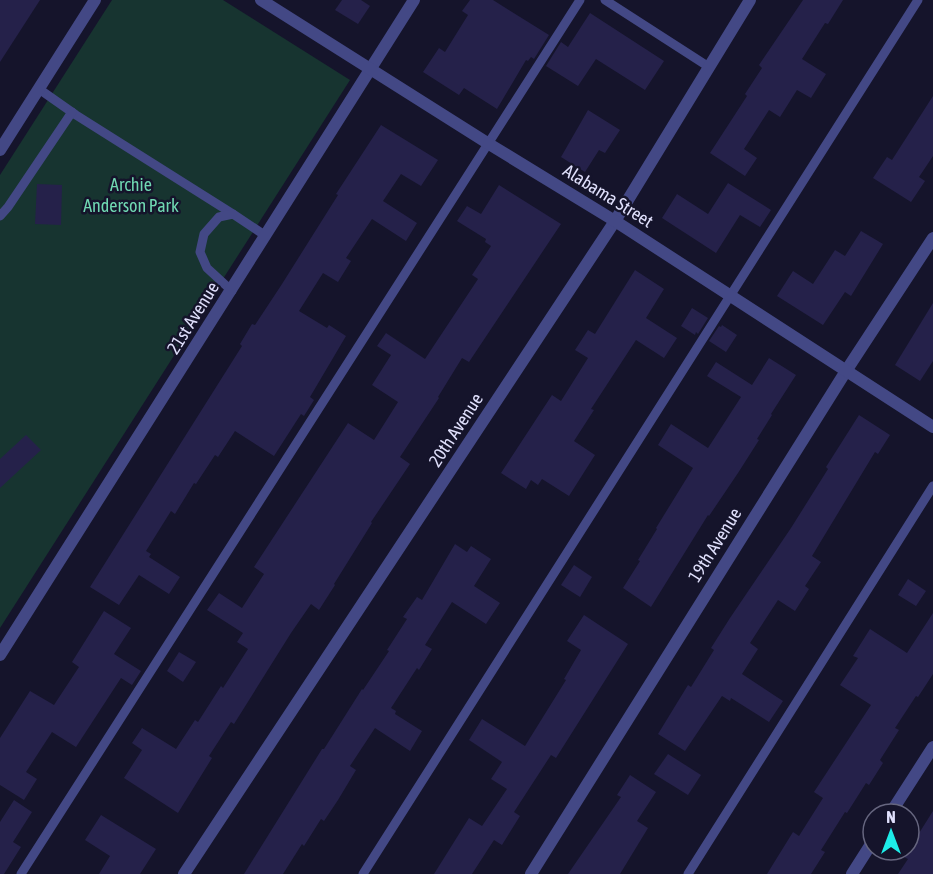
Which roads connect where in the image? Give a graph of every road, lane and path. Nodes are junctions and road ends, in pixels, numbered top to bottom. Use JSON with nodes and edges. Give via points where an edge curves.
{"nodes":[{"id":1,"x":96,"y":0,"type":"edge"},
{"id":2,"x":261,"y":0,"type":"edge"},
{"id":3,"x":414,"y":0,"type":"edge"},
{"id":4,"x":580,"y":0,"type":"edge"},
{"id":5,"x":605,"y":0,"type":"edge"},
{"id":6,"x":750,"y":0,"type":"edge"},
{"id":7,"x":918,"y":0,"type":"edge"},
{"id":8,"x":709,"y":67,"type":"junction"},
{"id":9,"x":370,"y":68,"type":"junction"},
{"id":10,"x":39,"y":89,"type":"junction"},
{"id":11,"x":72,"y":112,"type":"junction"},
{"id":12,"x":489,"y":144,"type":"junction"},
{"id":13,"x":0,"y":150,"type":"edge"},
{"id":14,"x":233,"y":214,"type":"junction"},
{"id":15,"x":0,"y":216,"type":"edge"},
{"id":16,"x":615,"y":221,"type":"junction"},
{"id":17,"x":266,"y":236,"type":"junction"},
{"id":18,"x":933,"y":238,"type":"edge"},
{"id":19,"x":232,"y":291,"type":"junction"},
{"id":20,"x":731,"y":296,"type":"junction"},
{"id":21,"x":846,"y":370,"type":"junction"},
{"id":22,"x":933,"y":427,"type":"edge"},
{"id":23,"x":933,"y":486,"type":"edge"},
{"id":24,"x":0,"y":655,"type":"edge"},
{"id":25,"x":933,"y":747,"type":"edge"},
{"id":26,"x":898,"y":802,"type":"edge"},
{"id":27,"x":861,"y":860,"type":"edge"},
{"id":28,"x":21,"y":874,"type":"edge"},
{"id":29,"x":184,"y":874,"type":"edge"},
{"id":30,"x":363,"y":874,"type":"edge"},
{"id":31,"x":531,"y":874,"type":"edge"},
{"id":32,"x":688,"y":874,"type":"edge"},
{"id":33,"x":852,"y":874,"type":"edge"}],
"edges":[{"from":1,"to":10,"type":"street"},
{"from":2,"to":9,"type":"street","name":"Alabama Street"},
{"from":3,"to":9,"type":"street","name":"21st Avenue"},
{"from":4,"to":12,"type":"lane"},
{"from":5,"to":8,"type":"lane"},
{"from":6,"to":8,"type":"street","name":"20th Avenue"},
{"from":7,"to":20,"type":"lane"},
{"from":8,"to":16,"type":"street","name":"20th Avenue"},
{"from":9,"to":12,"type":"street","name":"Alabama Street"},
{"from":9,"to":17,"type":"street","name":"21st Avenue"},
{"from":10,"to":11,"type":"lane"},
{"from":10,"to":13,"type":"street"},
{"from":11,"to":14,"type":"lane"},
{"from":11,"to":15,"type":"lane"},
{"from":12,"to":16,"type":"street","name":"Alabama Street"},
{"from":12,"to":28,"type":"lane"},
{"from":14,"to":17,"type":"lane"},
{"from":14,"to":19,"type":"lane","via":[[219,217],[204,234],[200,252],[207,268]]},
{"from":16,"to":20,"type":"street","name":"Alabama Street"},
{"from":16,"to":29,"type":"street","name":"20th Avenue"},
{"from":17,"to":19,"type":"street","name":"21st Avenue"},
{"from":18,"to":21,"type":"street","name":"19th Avenue"},
{"from":19,"to":24,"type":"street","name":"21st Avenue"},
{"from":20,"to":21,"type":"street","name":"Alabama Street"},
{"from":20,"to":30,"type":"lane"},
{"from":21,"to":22,"type":"street","name":"Alabama Street"},
{"from":21,"to":31,"type":"street","name":"19th Avenue"},
{"from":23,"to":32,"type":"lane"},
{"from":25,"to":26,"type":"street"},
{"from":27,"to":33,"type":"street"}]}
